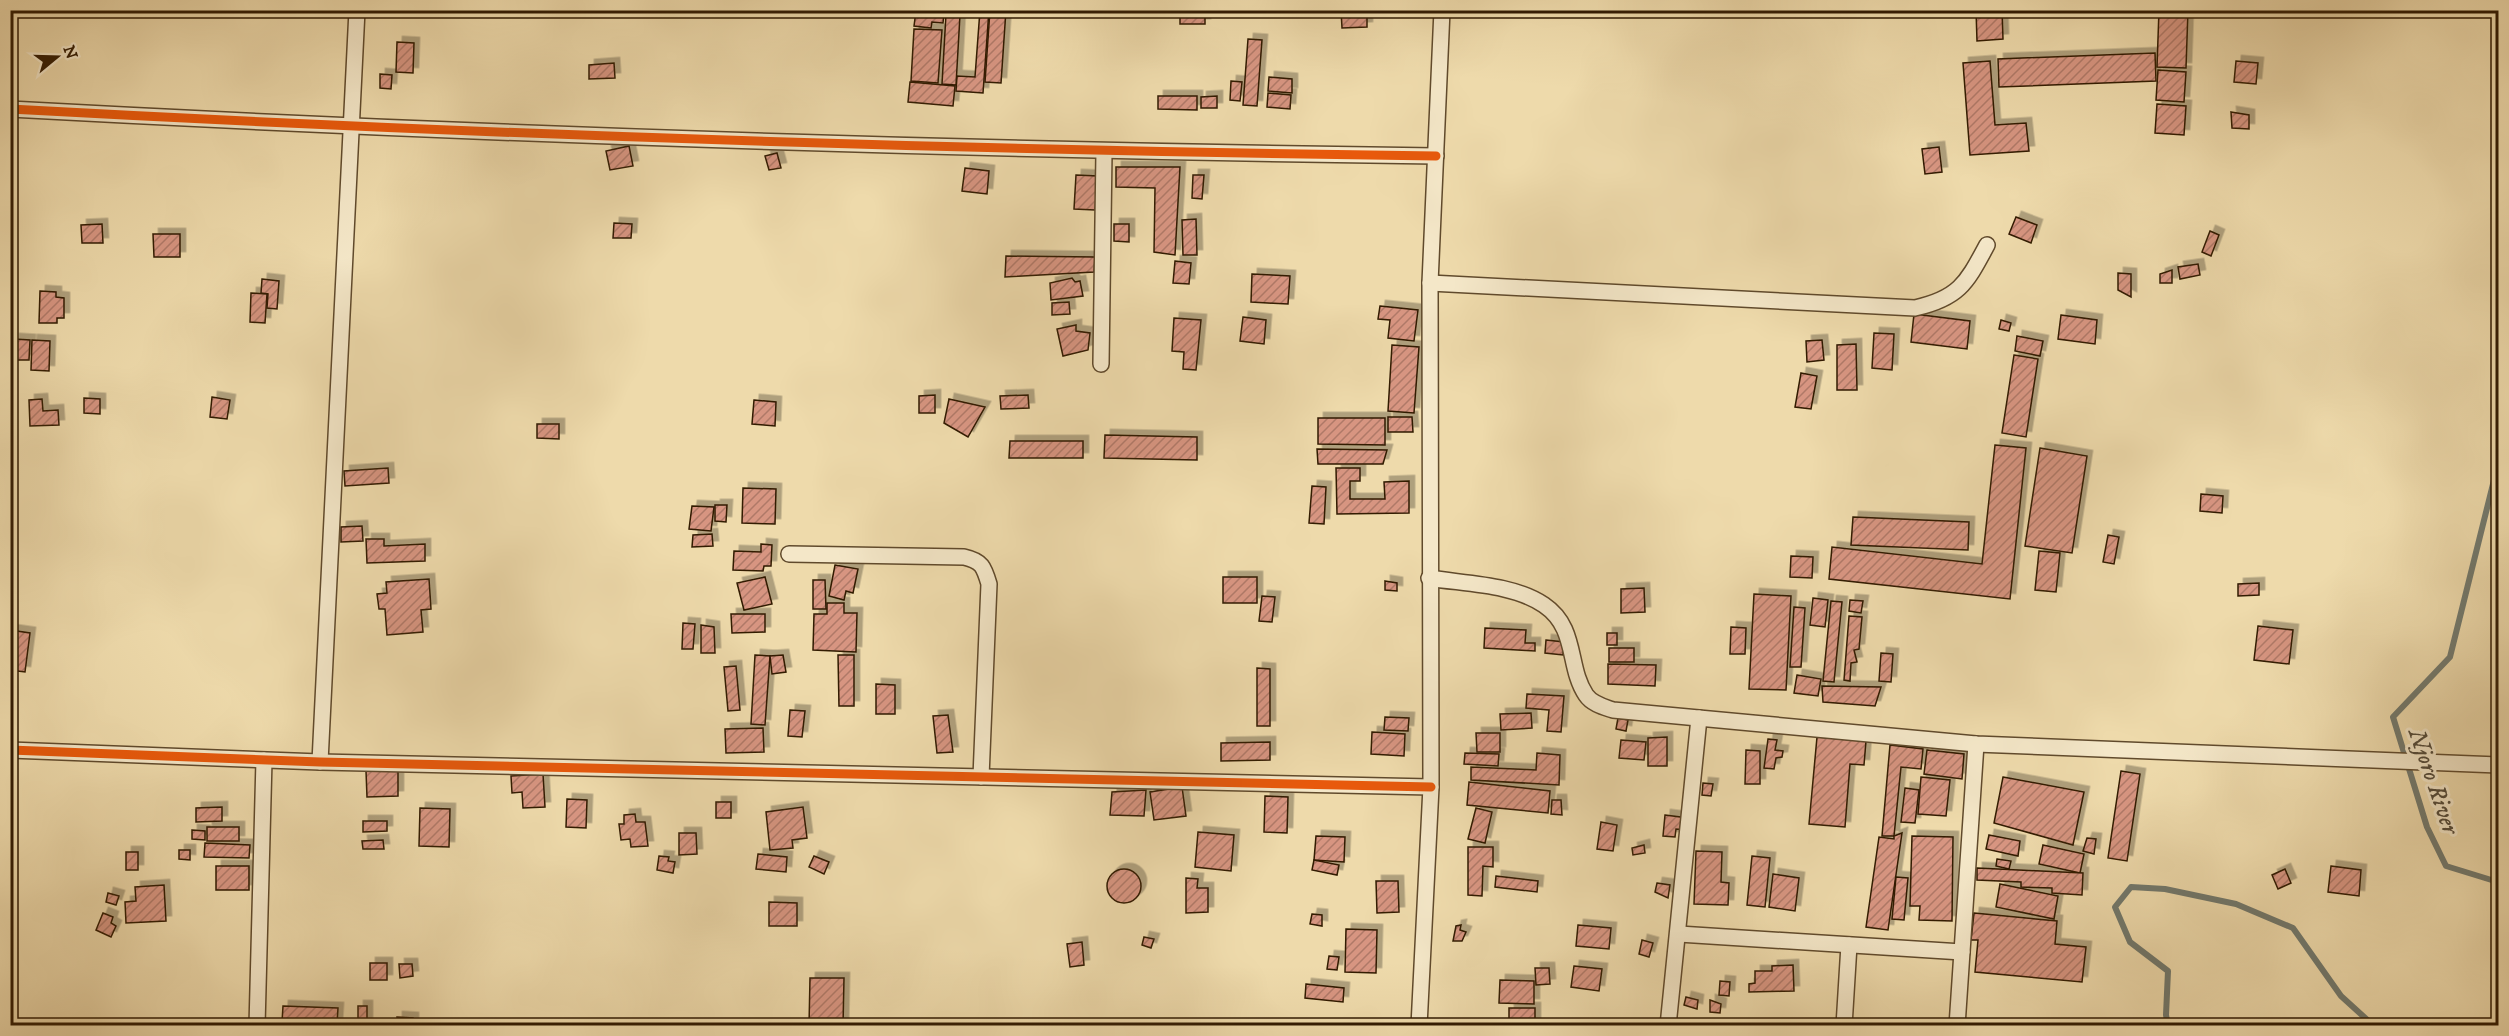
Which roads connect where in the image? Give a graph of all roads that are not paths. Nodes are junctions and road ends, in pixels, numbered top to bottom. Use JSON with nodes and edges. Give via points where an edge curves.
{"nodes":[{"id":1,"x":357,"y":10,"type":"edge"},
{"id":2,"x":1442,"y":10,"type":"edge"},
{"id":3,"x":10,"y":109,"type":"edge"},
{"id":4,"x":353,"y":128,"type":"junction"},
{"id":5,"x":1104,"y":152,"type":"junction"},
{"id":6,"x":1436,"y":156,"type":"junction"},
{"id":7,"x":1987,"y":245,"type":"dead end"},
{"id":8,"x":1430,"y":283,"type":"junction"},
{"id":9,"x":1101,"y":364,"type":"dead end"},
{"id":10,"x":789,"y":554,"type":"dead end"},
{"id":11,"x":1429,"y":578,"type":"junction"},
{"id":12,"x":1699,"y":718,"type":"junction"},
{"id":13,"x":1976,"y":744,"type":"junction"},
{"id":14,"x":10,"y":750,"type":"edge"},
{"id":15,"x":264,"y":760,"type":"junction"},
{"id":16,"x":320,"y":762,"type":"junction"},
{"id":17,"x":2499,"y":765,"type":"edge"},
{"id":18,"x":981,"y":777,"type":"junction"},
{"id":19,"x":1431,"y":787,"type":"junction"},
{"id":20,"x":1679,"y":934,"type":"junction"},
{"id":21,"x":1849,"y":945,"type":"junction"},
{"id":22,"x":1962,"y":952,"type":"junction"},
{"id":23,"x":257,"y":1026,"type":"edge"},
{"id":24,"x":1419,"y":1026,"type":"edge"},
{"id":25,"x":1668,"y":1026,"type":"edge"},
{"id":26,"x":1844,"y":1026,"type":"edge"},
{"id":27,"x":1957,"y":1026,"type":"edge"}],
"edges":[{"from":1,"to":4,"type":"street"},
{"from":2,"to":6,"type":"street"},
{"from":3,"to":4,"type":"street"},
{"from":4,"to":5,"type":"street"},
{"from":4,"to":16,"type":"street"},
{"from":5,"to":6,"type":"street"},
{"from":5,"to":9,"type":"street"},
{"from":6,"to":8,"type":"street"},
{"from":7,"to":8,"type":"street","via":[[1965,285],[1915,308]]},
{"from":8,"to":11,"type":"street"},
{"from":10,"to":18,"type":"street","via":[[964,557],[978,560],[984,566],[989,584]]},
{"from":11,"to":12,"type":"street","via":[[1518,592],[1546,606],[1568,634],[1586,695],[1598,705]]},
{"from":11,"to":19,"type":"street"},
{"from":12,"to":13,"type":"street"},
{"from":12,"to":20,"type":"street"},
{"from":13,"to":17,"type":"street"},
{"from":13,"to":22,"type":"street"},
{"from":14,"to":15,"type":"street"},
{"from":15,"to":16,"type":"street"},
{"from":15,"to":23,"type":"street"},
{"from":16,"to":18,"type":"street"},
{"from":18,"to":19,"type":"street"},
{"from":19,"to":24,"type":"street"},
{"from":20,"to":21,"type":"street"},
{"from":20,"to":25,"type":"street"},
{"from":21,"to":22,"type":"street"},
{"from":21,"to":26,"type":"street"},
{"from":22,"to":27,"type":"street"}]}
